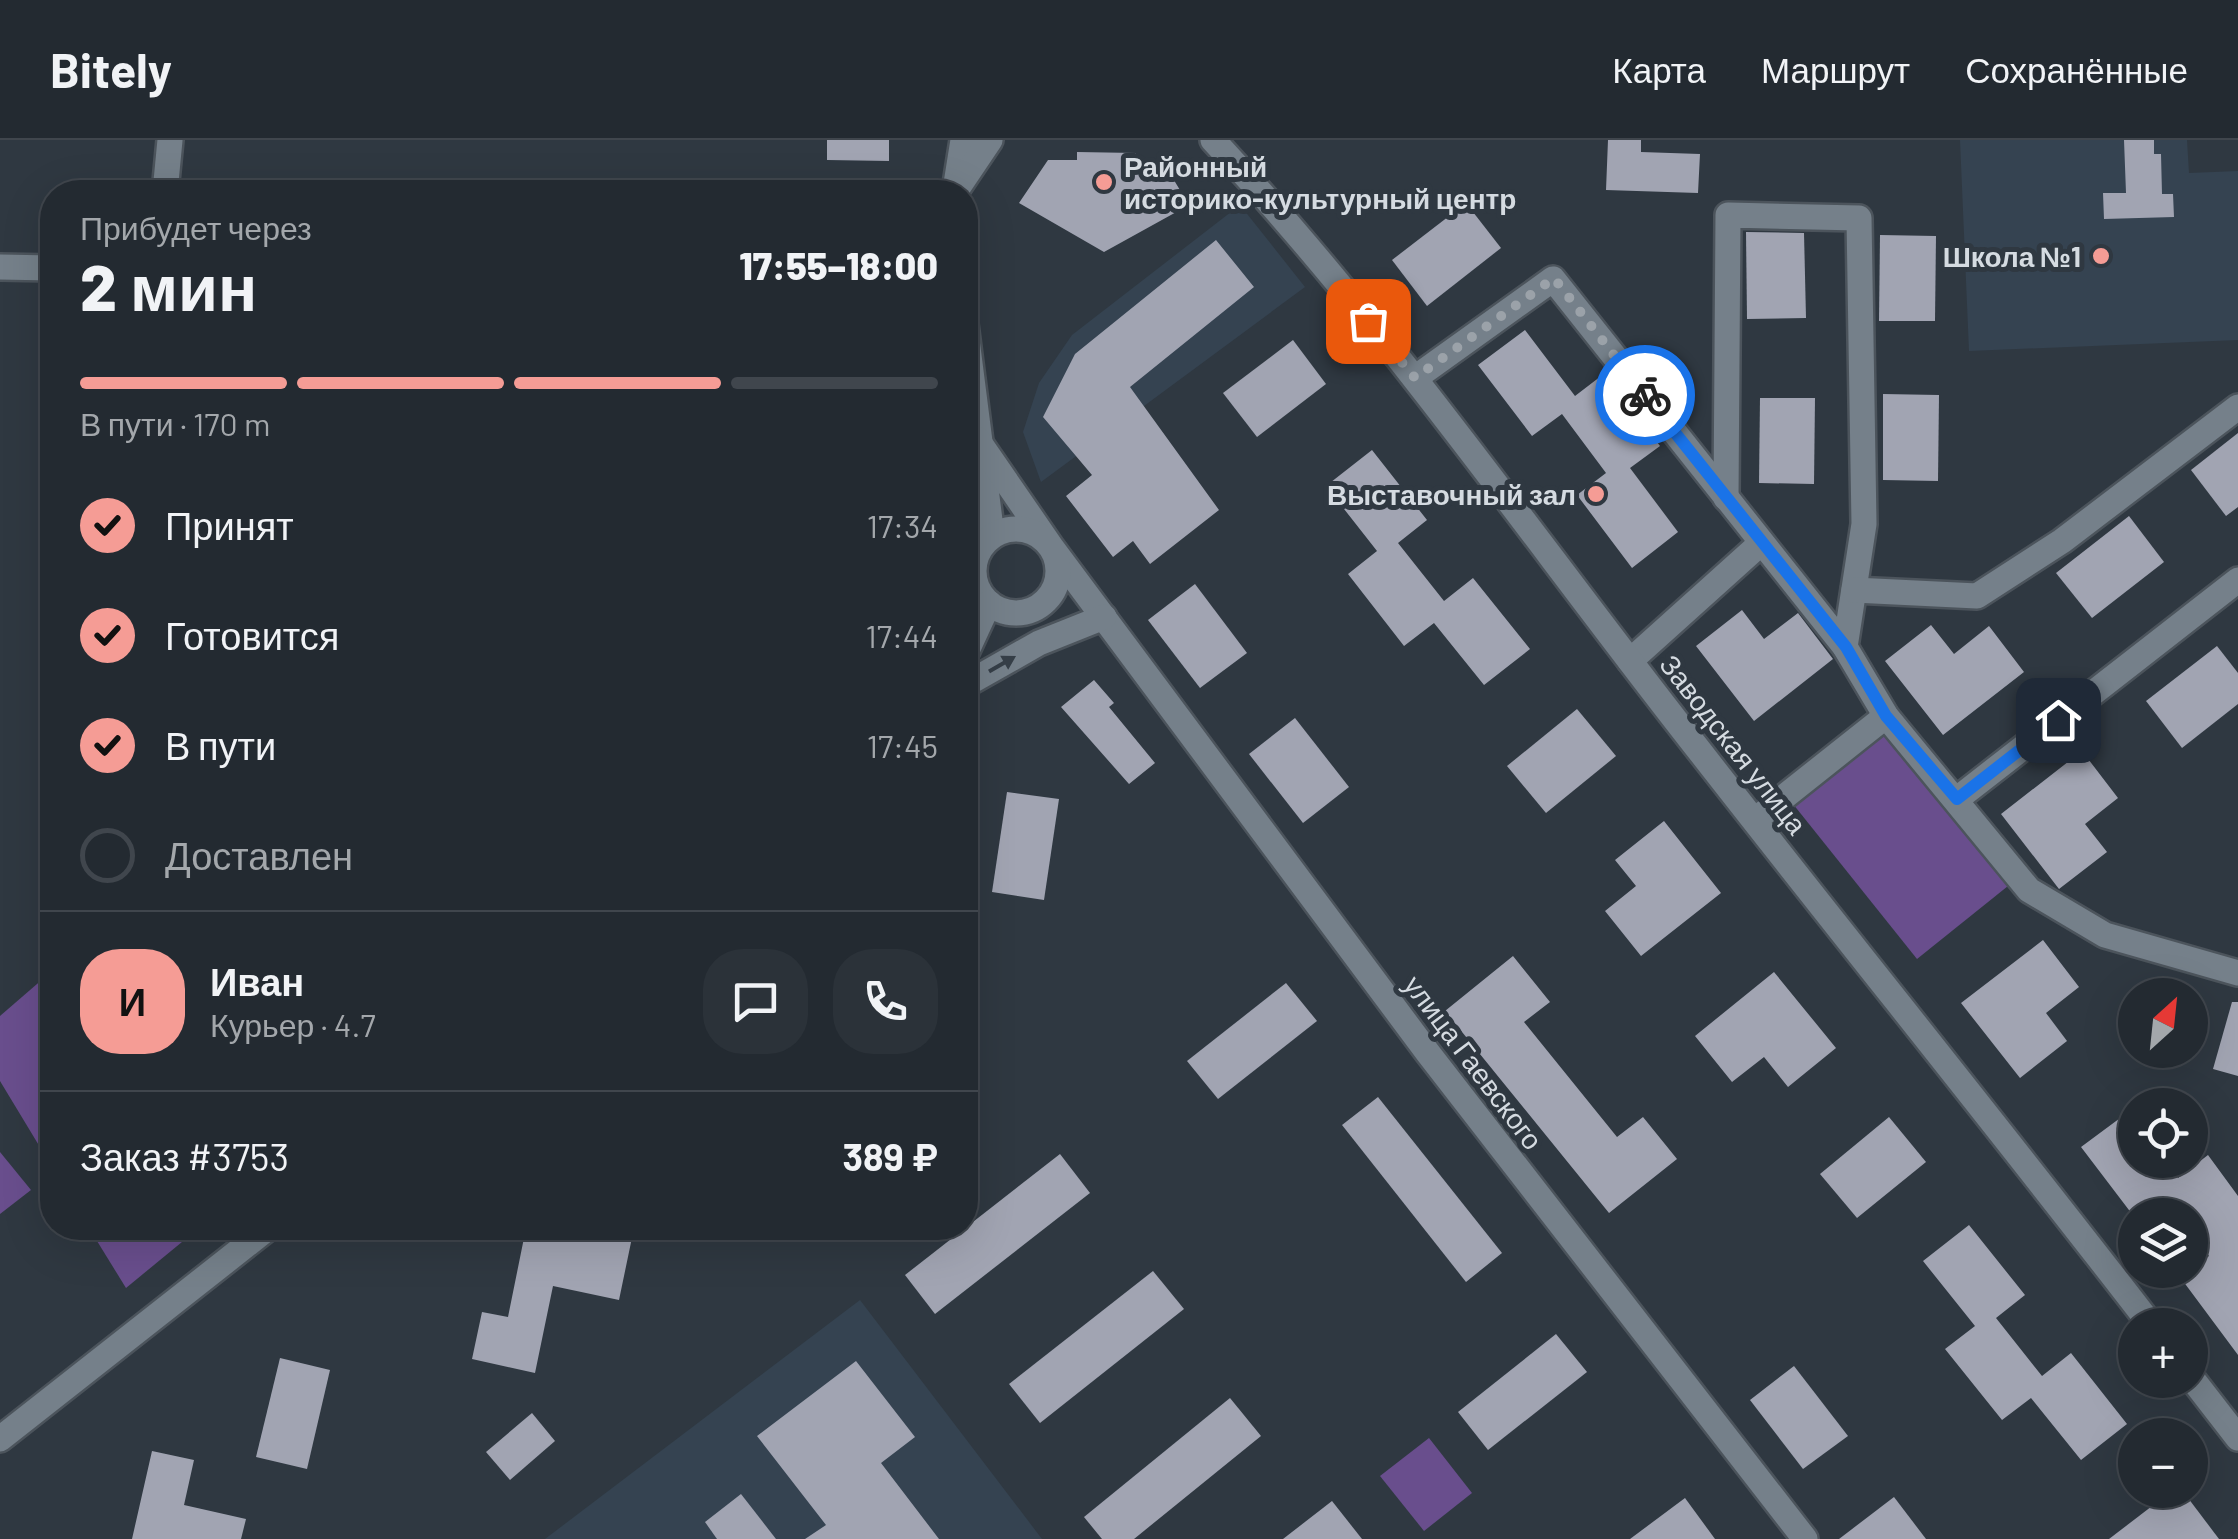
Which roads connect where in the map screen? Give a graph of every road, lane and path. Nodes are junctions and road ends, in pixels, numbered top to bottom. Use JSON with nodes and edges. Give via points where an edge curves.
{"nodes":[{"id":1,"x":170,"y":140,"type":"edge"},
{"id":2,"x":952,"y":140,"type":"edge"},
{"id":3,"x":963,"y":140,"type":"edge"},
{"id":4,"x":990,"y":140,"type":"edge"},
{"id":5,"x":1213,"y":140,"type":"edge"},
{"id":6,"x":1238,"y":140,"type":"edge"},
{"id":7,"x":166,"y":180,"type":"edge"},
{"id":8,"x":954,"y":180,"type":"edge"},
{"id":9,"x":956,"y":180,"type":"edge"},
{"id":10,"x":962,"y":180,"type":"edge"},
{"id":11,"x":1269,"y":200,"type":"junction"},
{"id":12,"x":0,"y":267,"type":"edge"},
{"id":13,"x":40,"y":268,"type":"edge"},
{"id":14,"x":1415,"y":378,"type":"junction"},
{"id":15,"x":2238,"y":407,"type":"edge"},
{"id":16,"x":978,"y":448,"type":"edge"},
{"id":17,"x":978,"y":471,"type":"edge"},
{"id":18,"x":1726,"y":498,"type":"junction"},
{"id":19,"x":992,"y":536,"type":"junction"},
{"id":20,"x":1760,"y":544,"type":"junction"},
{"id":21,"x":1052,"y":548,"type":"junction"},
{"id":22,"x":978,"y":554,"type":"edge"},
{"id":23,"x":2238,"y":580,"type":"edge"},
{"id":24,"x":978,"y":587,"type":"edge"},
{"id":25,"x":1854,"y":590,"type":"junction"},
{"id":26,"x":1050,"y":597,"type":"junction"},
{"id":27,"x":989,"y":603,"type":"junction"},
{"id":28,"x":1104,"y":616,"type":"junction"},
{"id":29,"x":978,"y":627,"type":"edge"},
{"id":30,"x":1038,"y":643,"type":"junction"},
{"id":31,"x":1846,"y":647,"type":"junction"},
{"id":32,"x":1630,"y":660,"type":"junction"},
{"id":33,"x":978,"y":678,"type":"edge"},
{"id":34,"x":1886,"y":716,"type":"junction"},
{"id":35,"x":1957,"y":799,"type":"junction"},
{"id":36,"x":1755,"y":820,"type":"junction"},
{"id":37,"x":2238,"y":974,"type":"edge"},
{"id":38,"x":253,"y":1240,"type":"edge"},
{"id":39,"x":2138,"y":1308,"type":"edge"},
{"id":40,"x":2207,"y":1398,"type":"edge"},
{"id":41,"x":2238,"y":1438,"type":"edge"},
{"id":42,"x":0,"y":1439,"type":"edge"},
{"id":43,"x":1804,"y":1539,"type":"edge"}],
"edges":[{"from":1,"to":7,"type":"street"},
{"from":2,"to":8,"type":"street"},
{"from":3,"to":9,"type":"street"},
{"from":4,"to":10,"type":"street"},
{"from":5,"to":11,"type":"street"},
{"from":6,"to":11,"type":"street"},
{"from":11,"to":14,"type":"street","name":"Заводская улица"},
{"from":12,"to":13,"type":"street"},
{"from":14,"to":18,"type":"street","via":[[1554,278]]},
{"from":14,"to":32,"type":"street","name":"Заводская улица"},
{"from":15,"to":25,"type":"street","via":[[1977,596]]},
{"from":16,"to":21,"type":"street","name":"улица Гаевского"},
{"from":17,"to":19,"type":"street","name":"улица Гаевского"},
{"from":18,"to":20,"type":"street"},
{"from":18,"to":25,"type":"street","via":[[1728,215],[1860,218],[1864,524]]},
{"from":19,"to":21,"type":"street","via":[[1012,528],[1040,536]]},
{"from":19,"to":22,"type":"street"},
{"from":20,"to":31,"type":"street"},
{"from":20,"to":32,"type":"street"},
{"from":21,"to":26,"type":"street","via":[[1059,566]]},
{"from":21,"to":28,"type":"street","name":"улица Гаевского"},
{"from":23,"to":35,"type":"street"},
{"from":24,"to":27,"type":"street"},
{"from":25,"to":31,"type":"street"},
{"from":26,"to":27,"type":"street","via":[[1026,612]]},
{"from":26,"to":28,"type":"street"},
{"from":26,"to":30,"type":"street"},
{"from":27,"to":29,"type":"street"},
{"from":28,"to":30,"type":"street"},
{"from":28,"to":43,"type":"street","name":"улица Гаевского","via":[[1428,1053]]},
{"from":33,"to":30,"type":"street","one_way":true},
{"from":31,"to":34,"type":"street"},
{"from":32,"to":36,"type":"street","name":"Заводская улица"},
{"from":34,"to":35,"type":"street"},
{"from":34,"to":36,"type":"street"},
{"from":35,"to":37,"type":"street","via":[[2029,890],[2105,934]]},
{"from":36,"to":39,"type":"street","name":"Заводская улица"},
{"from":38,"to":42,"type":"street"},
{"from":40,"to":41,"type":"street"}]}
